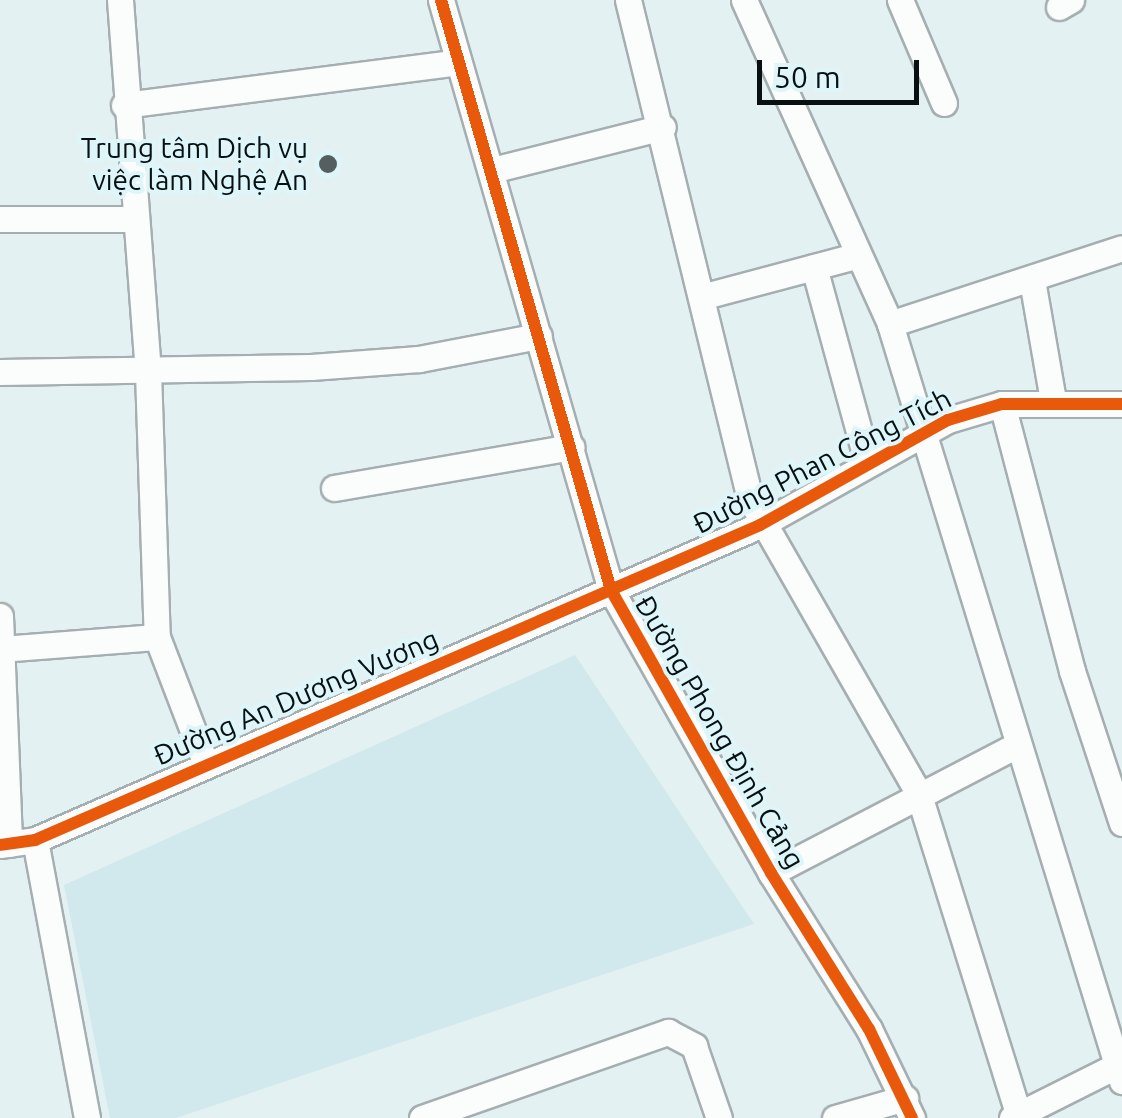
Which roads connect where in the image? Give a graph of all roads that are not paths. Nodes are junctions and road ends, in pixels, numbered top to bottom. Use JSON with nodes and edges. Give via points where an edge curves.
{"nodes":[{"id":1,"x":120,"y":0,"type":"edge"},
{"id":2,"x":441,"y":0,"type":"edge"},
{"id":3,"x":628,"y":0,"type":"edge"},
{"id":4,"x":744,"y":0,"type":"edge"},
{"id":5,"x":900,"y":0,"type":"edge"},
{"id":6,"x":454,"y":63,"type":"junction"},
{"id":7,"x":944,"y":103,"type":"dead end"},
{"id":8,"x":124,"y":105,"type":"junction"},
{"id":9,"x":663,"y":127,"type":"junction"},
{"id":10,"x":492,"y":170,"type":"junction"},
{"id":11,"x":0,"y":219,"type":"edge"},
{"id":12,"x":132,"y":219,"type":"junction"},
{"id":13,"x":1122,"y":248,"type":"edge"},
{"id":14,"x":859,"y":255,"type":"junction"},
{"id":15,"x":814,"y":267,"type":"junction"},
{"id":16,"x":1032,"y":280,"type":"junction"},
{"id":17,"x":701,"y":297,"type":"junction"},
{"id":18,"x":890,"y":324,"type":"junction"},
{"id":19,"x":539,"y":336,"type":"junction"},
{"id":20,"x":0,"y":372,"type":"edge"},
{"id":21,"x":148,"y":372,"type":"junction"},
{"id":22,"x":1054,"y":400,"type":"junction"},
{"id":23,"x":1002,"y":404,"type":"junction"},
{"id":24,"x":1122,"y":404,"type":"edge"},
{"id":25,"x":920,"y":434,"type":"junction"},
{"id":26,"x":571,"y":447,"type":"junction"},
{"id":27,"x":868,"y":464,"type":"junction"},
{"id":28,"x":334,"y":488,"type":"dead end"},
{"id":29,"x":760,"y":525,"type":"junction"},
{"id":30,"x":611,"y":590,"type":"junction"},
{"id":31,"x":0,"y":616,"type":"edge"},
{"id":32,"x":157,"y":637,"type":"junction"},
{"id":33,"x":1,"y":648,"type":"edge"},
{"id":34,"x":4,"y":746,"type":"edge"},
{"id":35,"x":1015,"y":746,"type":"junction"},
{"id":36,"x":205,"y":762,"type":"junction"},
{"id":37,"x":918,"y":792,"type":"junction"},
{"id":38,"x":1122,"y":823,"type":"edge"},
{"id":39,"x":36,"y":840,"type":"junction"},
{"id":40,"x":4,"y":844,"type":"edge"},
{"id":41,"x":771,"y":873,"type":"junction"},
{"id":42,"x":1120,"y":1070,"type":"edge"},
{"id":43,"x":908,"y":1108,"type":"edge"},
{"id":44,"x":1016,"y":1117,"type":"edge"},
{"id":45,"x":86,"y":1118,"type":"edge"},
{"id":46,"x":424,"y":1118,"type":"edge"},
{"id":47,"x":719,"y":1118,"type":"edge"},
{"id":48,"x":834,"y":1118,"type":"edge"}],
"edges":[{"from":1,"to":8,"type":"street"},
{"from":2,"to":6,"type":"street","name":"Đường Phong Định Cảng"},
{"from":3,"to":9,"type":"street"},
{"from":4,"to":14,"type":"street"},
{"from":5,"to":7,"type":"street"},
{"from":6,"to":8,"type":"street"},
{"from":6,"to":10,"type":"street","name":"Đường Phong Định Cảng"},
{"from":8,"to":12,"type":"street"},
{"from":9,"to":10,"type":"street"},
{"from":9,"to":17,"type":"street"},
{"from":10,"to":19,"type":"street","name":"Đường Phong Định Cảng"},
{"from":11,"to":12,"type":"street"},
{"from":12,"to":21,"type":"street"},
{"from":13,"to":16,"type":"street"},
{"from":14,"to":15,"type":"street"},
{"from":14,"to":18,"type":"street"},
{"from":15,"to":17,"type":"street"},
{"from":15,"to":27,"type":"street"},
{"from":16,"to":18,"type":"street"},
{"from":16,"to":22,"type":"street"},
{"from":17,"to":29,"type":"street"},
{"from":18,"to":25,"type":"street"},
{"from":19,"to":21,"type":"street","via":[[419,359]]},
{"from":19,"to":26,"type":"street","name":"Đường Phong Định Cảng"},
{"from":20,"to":21,"type":"street"},
{"from":21,"to":32,"type":"street"},
{"from":22,"to":23,"type":"street","name":"Đường Phan Công Tích"},
{"from":22,"to":24,"type":"street","name":"Đường Phan Công Tích"},
{"from":23,"to":25,"type":"street","name":"Đường Phan Công Tích"},
{"from":23,"to":38,"type":"street","via":[[1072,671]]},
{"from":25,"to":27,"type":"street","name":"Đường Phan Công Tích"},
{"from":25,"to":35,"type":"street"},
{"from":26,"to":28,"type":"street"},
{"from":26,"to":30,"type":"street","name":"Đường Phong Định Cảng"},
{"from":27,"to":29,"type":"street","name":"Đường Phan Công Tích"},
{"from":29,"to":30,"type":"street","name":"Đường Phan Công Tích"},
{"from":29,"to":37,"type":"street"},
{"from":30,"to":36,"type":"street","name":"Đường An Dương Vương"},
{"from":30,"to":41,"type":"street","name":"Đường Phong Định Cảng"},
{"from":31,"to":33,"type":"street"},
{"from":32,"to":33,"type":"street"},
{"from":32,"to":36,"type":"street"},
{"from":33,"to":34,"type":"street"},
{"from":34,"to":40,"type":"street"},
{"from":35,"to":37,"type":"street"},
{"from":35,"to":42,"type":"street"},
{"from":36,"to":39,"type":"street","name":"Đường An Dương Vương"},
{"from":37,"to":41,"type":"street"},
{"from":37,"to":44,"type":"street"},
{"from":39,"to":40,"type":"street","name":"Đường An Dương Vương"},
{"from":39,"to":45,"type":"street"},
{"from":41,"to":43,"type":"street","name":"Đường Phong Định Cảng"},
{"from":42,"to":44,"type":"street"},
{"from":43,"to":48,"type":"street"},
{"from":46,"to":47,"type":"street","via":[[668,1032],[694,1046]]}]}
